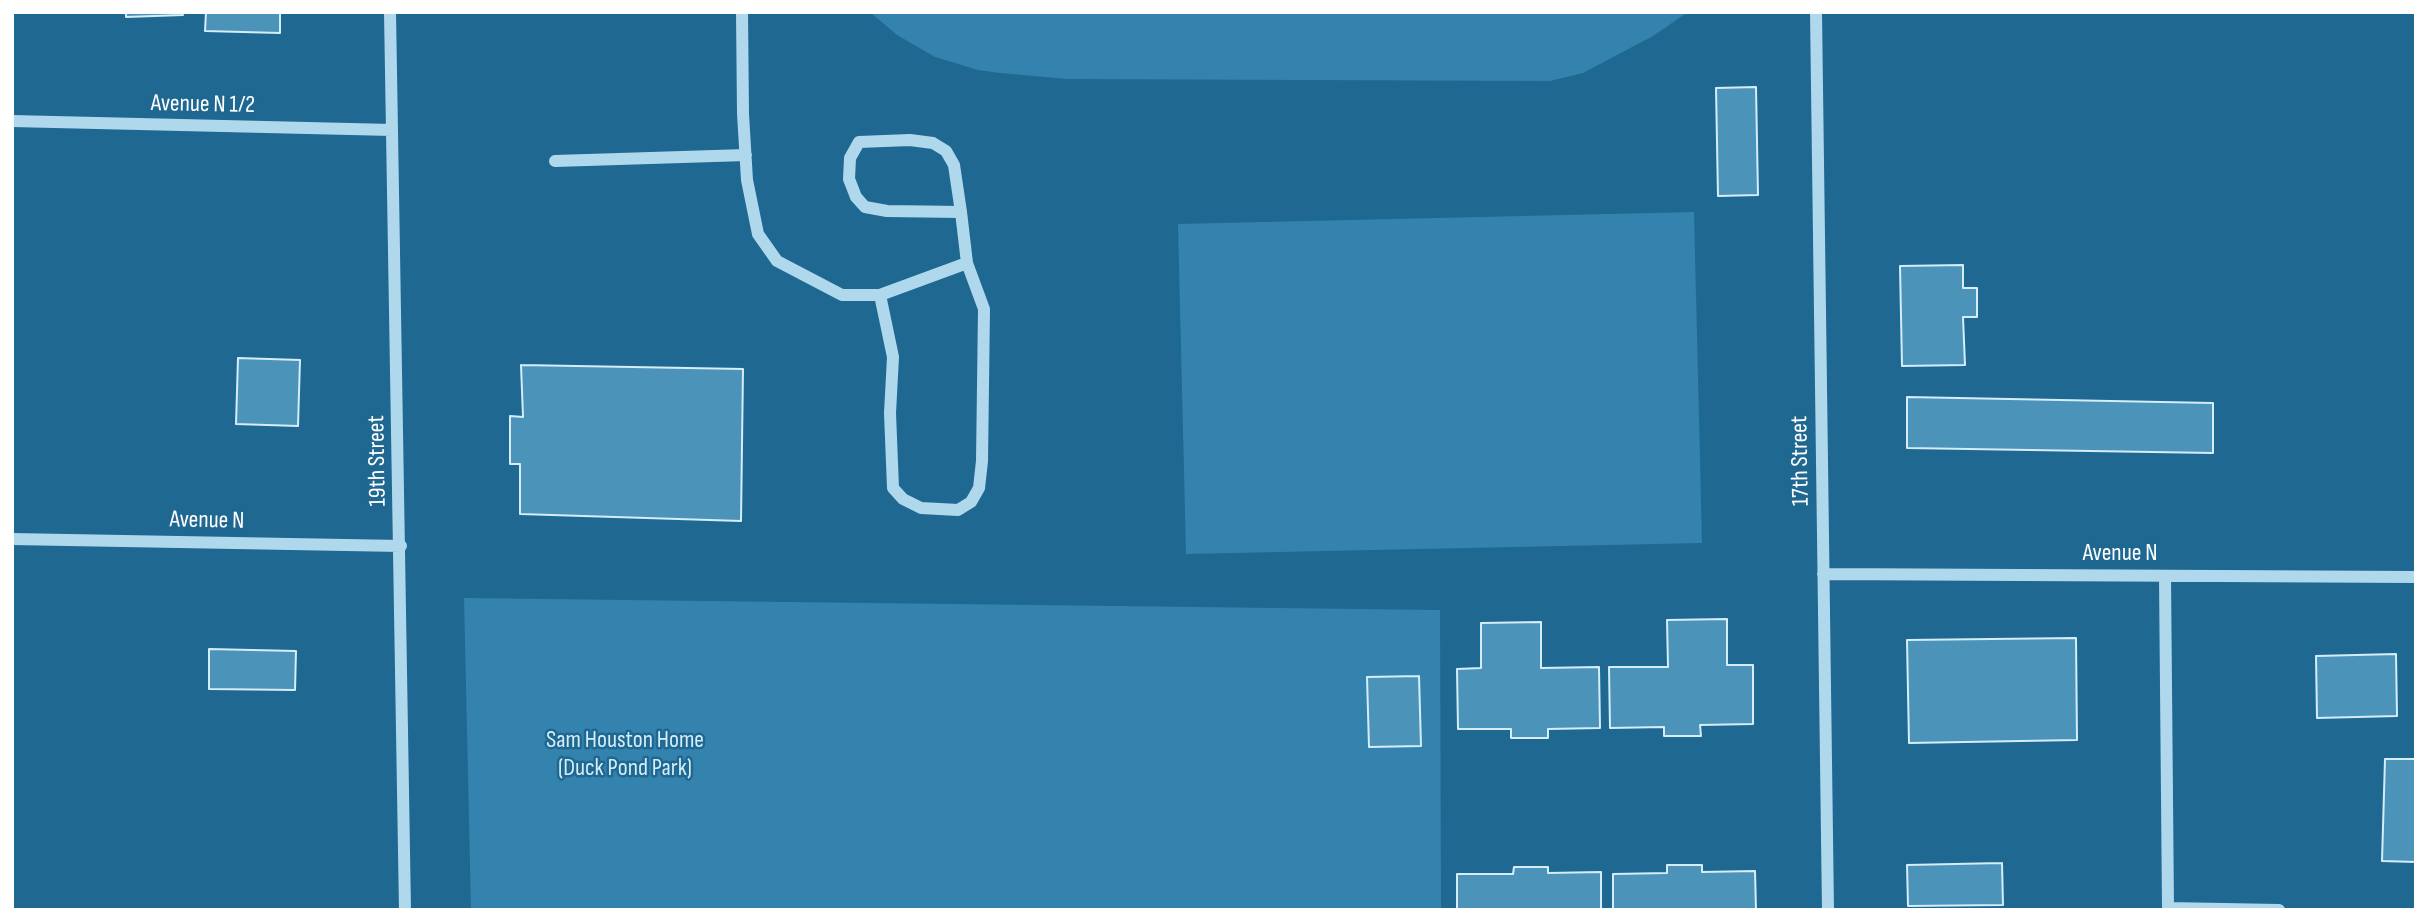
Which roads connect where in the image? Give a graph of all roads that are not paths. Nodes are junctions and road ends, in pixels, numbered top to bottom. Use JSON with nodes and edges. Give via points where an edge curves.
{"nodes":[{"id":1,"x":390,"y":12,"type":"edge"},
{"id":2,"x":742,"y":12,"type":"edge"},
{"id":3,"x":1816,"y":12,"type":"edge"},
{"id":4,"x":12,"y":121,"type":"edge"},
{"id":5,"x":392,"y":130,"type":"junction"},
{"id":6,"x":746,"y":155,"type":"junction"},
{"id":7,"x":555,"y":161,"type":"dead end"},
{"id":8,"x":961,"y":212,"type":"junction"},
{"id":9,"x":967,"y":263,"type":"junction"},
{"id":10,"x":880,"y":295,"type":"junction"},
{"id":11,"x":12,"y":539,"type":"edge"},
{"id":12,"x":401,"y":546,"type":"junction"},
{"id":13,"x":1824,"y":574,"type":"junction"},
{"id":14,"x":2165,"y":576,"type":"junction"},
{"id":15,"x":2416,"y":577,"type":"edge"},
{"id":16,"x":405,"y":910,"type":"edge"},
{"id":17,"x":1828,"y":910,"type":"edge"},
{"id":18,"x":2278,"y":910,"type":"edge"}],
"edges":[{"from":1,"to":5,"type":"street","name":"19th Street"},
{"from":2,"to":6,"type":"street"},
{"from":3,"to":13,"type":"street","name":"17th Street"},
{"from":4,"to":5,"type":"street","name":"Avenue N 1/2"},
{"from":5,"to":12,"type":"street","name":"19th Street"},
{"from":6,"to":7,"type":"street"},
{"from":6,"to":10,"type":"street","via":[[758,234],[777,261],[842,295]]},
{"from":8,"to":8,"type":"street","via":[[954,165],[946,151],[933,143],[910,140],[859,142],[850,158],[849,179],[865,207]]},
{"from":8,"to":9,"type":"street"},
{"from":9,"to":10,"type":"street"},
{"from":9,"to":10,"type":"street","via":[[984,309],[982,461],[979,488],[971,502],[958,510],[921,508],[893,488],[893,357]]},
{"from":11,"to":12,"type":"street","name":"Avenue N"},
{"from":12,"to":16,"type":"street","name":"19th Street"},
{"from":13,"to":14,"type":"street","name":"Avenue N"},
{"from":13,"to":17,"type":"street","name":"17th Street"},
{"from":14,"to":15,"type":"street","name":"Avenue N"},
{"from":14,"to":18,"type":"street","via":[[2168,908]]}]}
